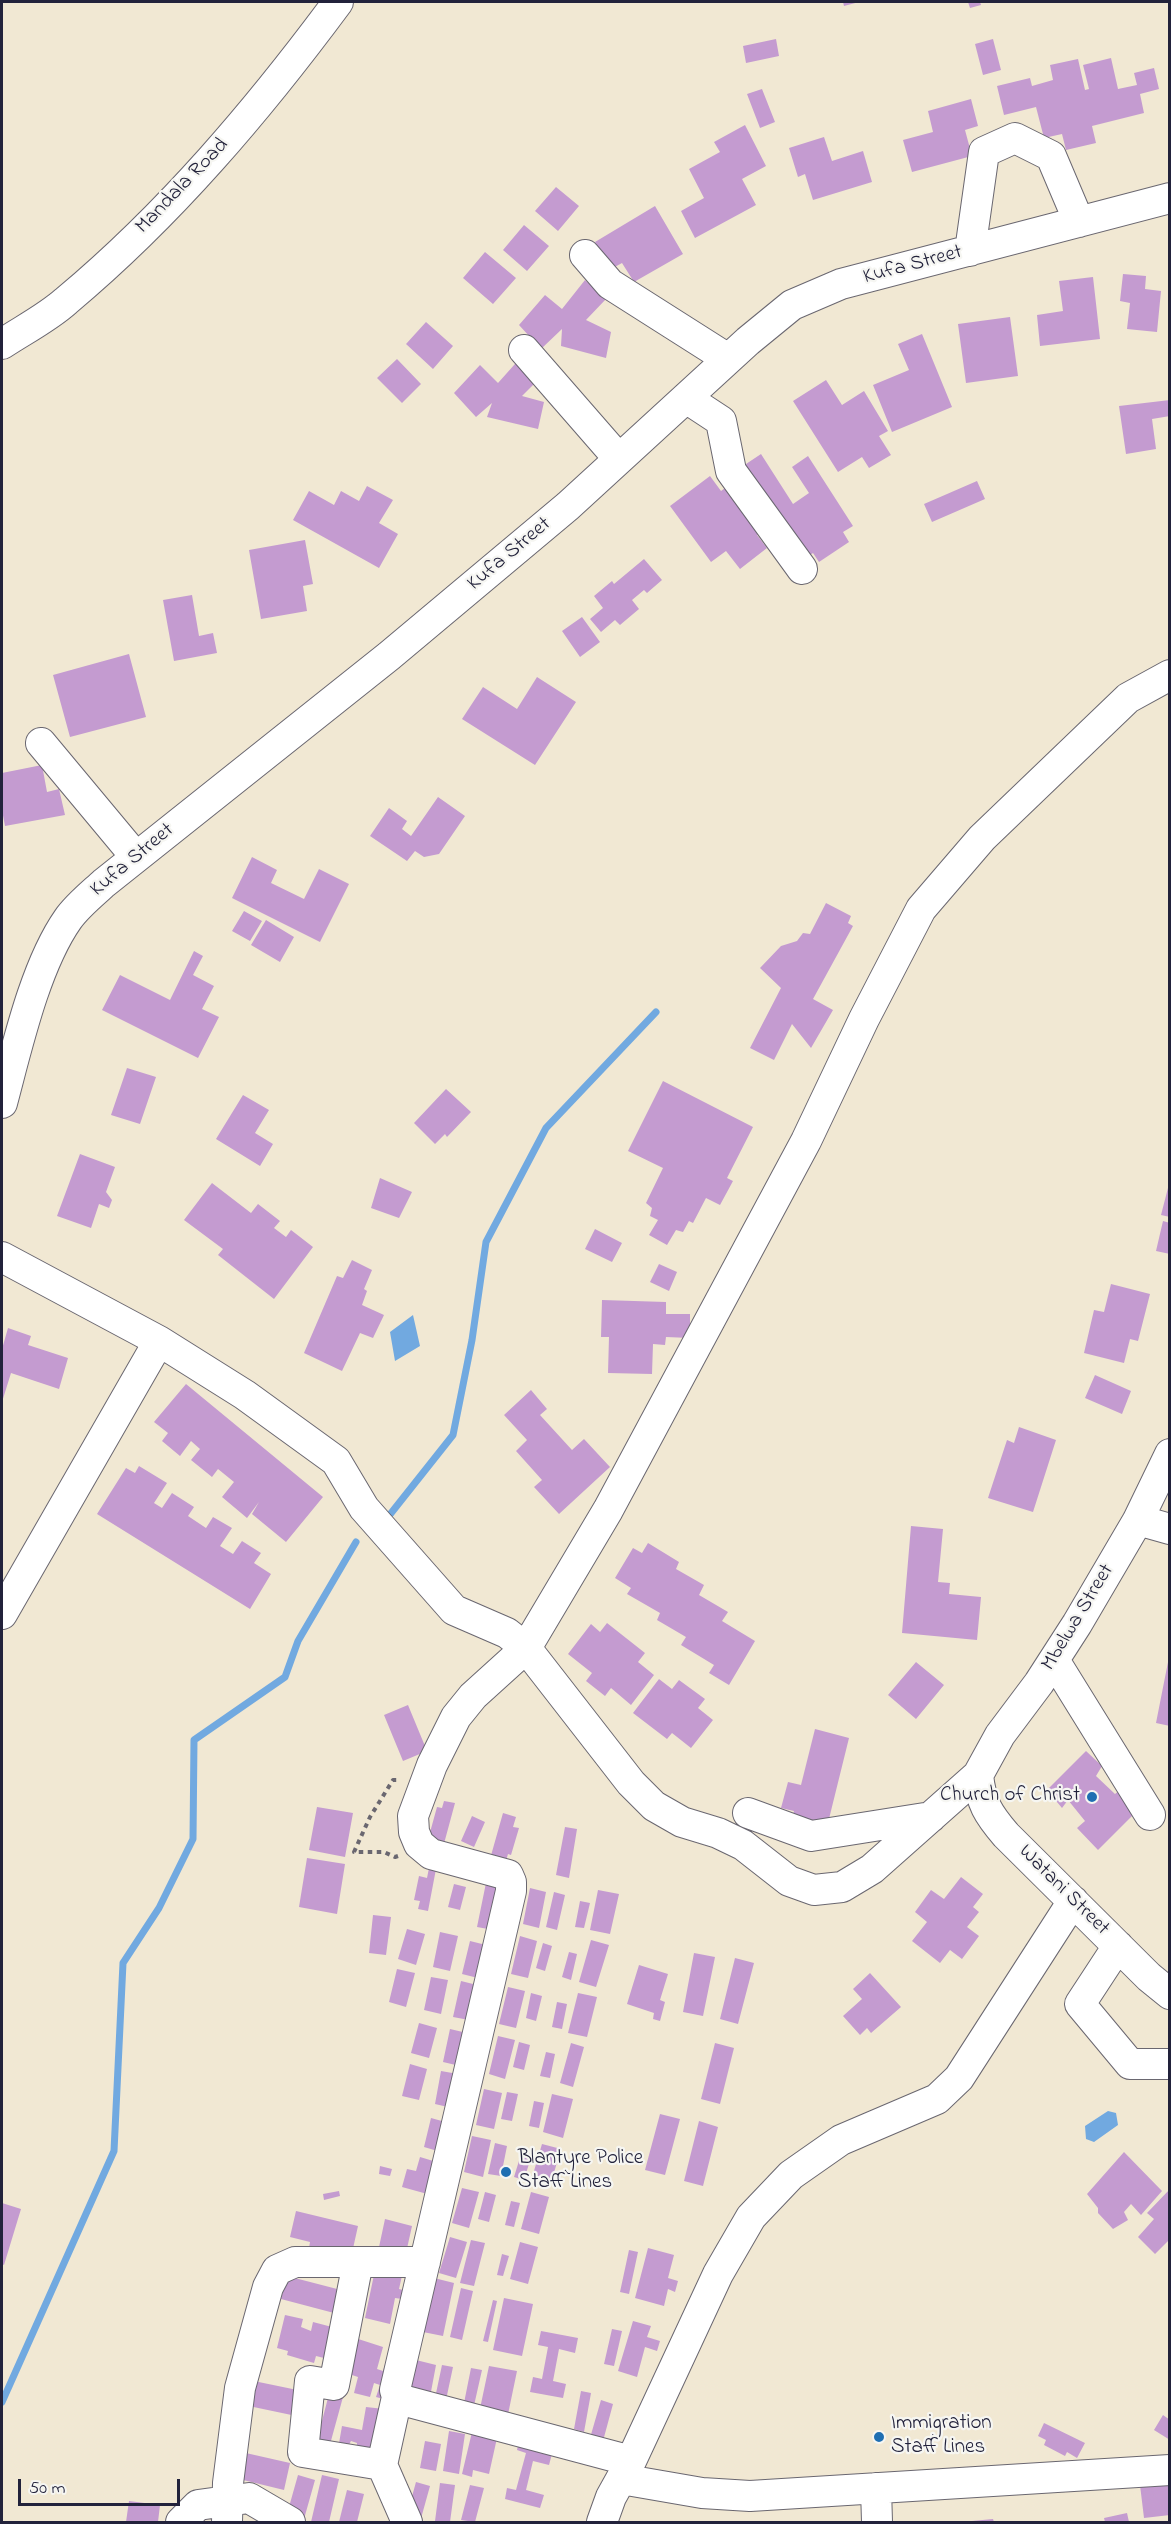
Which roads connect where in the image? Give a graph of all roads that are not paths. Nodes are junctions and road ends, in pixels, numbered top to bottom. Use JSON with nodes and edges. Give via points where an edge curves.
{"nodes":[{"id":1,"x":338,"y":2,"type":"edge"},
{"id":2,"x":1170,"y":198,"type":"edge"},
{"id":3,"x":1079,"y":222,"type":"junction"},
{"id":4,"x":970,"y":250,"type":"junction"},
{"id":5,"x":585,"y":255,"type":"dead end"},
{"id":6,"x":2,"y":344,"type":"edge"},
{"id":7,"x":524,"y":350,"type":"dead end"},
{"id":8,"x":728,"y":359,"type":"junction"},
{"id":9,"x":686,"y":398,"type":"junction"},
{"id":10,"x":620,"y":459,"type":"junction"},
{"id":11,"x":802,"y":569,"type":"dead end"},
{"id":12,"x":1170,"y":675,"type":"edge"},
{"id":13,"x":41,"y":743,"type":"dead end"},
{"id":14,"x":136,"y":857,"type":"junction"},
{"id":15,"x":2,"y":1103,"type":"edge"},
{"id":16,"x":2,"y":1257,"type":"edge"},
{"id":17,"x":159,"y":1341,"type":"junction"},
{"id":18,"x":1170,"y":1454,"type":"edge"},
{"id":19,"x":1138,"y":1520,"type":"junction"},
{"id":20,"x":1170,"y":1529,"type":"edge"},
{"id":21,"x":2,"y":1614,"type":"edge"},
{"id":22,"x":526,"y":1648,"type":"junction"},
{"id":23,"x":1054,"y":1660,"type":"junction"},
{"id":24,"x":978,"y":1775,"type":"junction"},
{"id":25,"x":748,"y":1813,"type":"dead end"},
{"id":26,"x":1150,"y":1815,"type":"dead end"},
{"id":27,"x":931,"y":1817,"type":"junction"},
{"id":28,"x":1073,"y":1901,"type":"junction"},
{"id":29,"x":1118,"y":1946,"type":"junction"},
{"id":30,"x":1170,"y":1994,"type":"edge"},
{"id":31,"x":1170,"y":2064,"type":"edge"},
{"id":32,"x":358,"y":2262,"type":"junction"},
{"id":33,"x":425,"y":2262,"type":"junction"},
{"id":34,"x":397,"y":2397,"type":"junction"},
{"id":35,"x":382,"y":2465,"type":"junction"},
{"id":36,"x":626,"y":2470,"type":"junction"},
{"id":37,"x":1170,"y":2470,"type":"edge"},
{"id":38,"x":876,"y":2488,"type":"junction"},
{"id":39,"x":227,"y":2512,"type":"edge"},
{"id":40,"x":181,"y":2523,"type":"edge"},
{"id":41,"x":290,"y":2523,"type":"edge"},
{"id":42,"x":407,"y":2523,"type":"edge"},
{"id":43,"x":602,"y":2523,"type":"edge"},
{"id":44,"x":877,"y":2523,"type":"edge"}],
"edges":[{"from":1,"to":6,"type":"street","name":"Mandala Road","via":[[214,159],[65,303]]},
{"from":2,"to":3,"type":"street","name":"Kufa Street"},
{"from":3,"to":4,"type":"street","name":"Kufa Street"},
{"from":3,"to":4,"type":"street","via":[[1051,156],[1015,138],[984,152]]},
{"from":4,"to":8,"type":"street","name":"Kufa Street","via":[[841,284],[792,305]]},
{"from":5,"to":8,"type":"street","via":[[610,284]]},
{"from":7,"to":10,"type":"street"},
{"from":8,"to":9,"type":"street","name":"Kufa Street"},
{"from":9,"to":10,"type":"street","name":"Kufa Street"},
{"from":9,"to":11,"type":"street","via":[[721,421],[730,471]]},
{"from":10,"to":14,"type":"street","name":"Kufa Street","via":[[388,656]]},
{"from":12,"to":22,"type":"street","via":[[1128,698],[982,837],[921,909],[806,1141],[654,1426]]},
{"from":13,"to":14,"type":"street"},
{"from":14,"to":15,"type":"street","name":"Kufa Street","via":[[68,919],[44,965]]},
{"from":16,"to":17,"type":"street","name":"Mbelwa Street"},
{"from":17,"to":21,"type":"street"},
{"from":17,"to":22,"type":"street","name":"Mbelwa Street","via":[[245,1395],[336,1461],[364,1508],[454,1610],[507,1633]]},
{"from":18,"to":19,"type":"street","name":"Mbelwa Street"},
{"from":19,"to":20,"type":"street"},
{"from":19,"to":23,"type":"street","name":"Mbelwa Street"},
{"from":22,"to":27,"type":"street","name":"Mbelwa Street","via":[[631,1783],[654,1806],[682,1822],[744,1845],[789,1881],[814,1890],[842,1887],[872,1869]]},
{"from":22,"to":33,"type":"street","via":[[463,1706],[444,1739],[413,1816],[419,1844],[431,1854],[508,1875],[512,1891]]},
{"from":23,"to":24,"type":"street","name":"Mbelwa Street","via":[[1000,1735]]},
{"from":23,"to":26,"type":"street"},
{"from":24,"to":27,"type":"street","name":"Mbelwa Street"},
{"from":24,"to":28,"type":"street","name":"Watani Street","via":[[980,1797],[990,1816]]},
{"from":25,"to":27,"type":"street","via":[[811,1836]]},
{"from":28,"to":29,"type":"street","name":"Watani Street"},
{"from":28,"to":36,"type":"street","via":[[959,2078],[937,2099],[842,2140],[791,2175],[751,2217],[718,2274]]},
{"from":29,"to":30,"type":"street","name":"Watani Street"},
{"from":29,"to":31,"type":"street","via":[[1080,2004],[1130,2064]]},
{"from":32,"to":33,"type":"street"},
{"from":32,"to":35,"type":"street","via":[[333,2385],[310,2381],[303,2452]]},
{"from":32,"to":39,"type":"street","via":[[295,2262],[277,2270],[268,2287],[240,2388]]},
{"from":33,"to":34,"type":"street","via":[[395,2390]]},
{"from":34,"to":35,"type":"street"},
{"from":34,"to":36,"type":"street"},
{"from":35,"to":42,"type":"street"},
{"from":36,"to":38,"type":"street","via":[[702,2493],[750,2496]]},
{"from":36,"to":43,"type":"street"},
{"from":37,"to":38,"type":"street"},
{"from":38,"to":44,"type":"street"},
{"from":39,"to":40,"type":"street","via":[[198,2505]]},
{"from":39,"to":41,"type":"street","via":[[249,2498]]}]}
